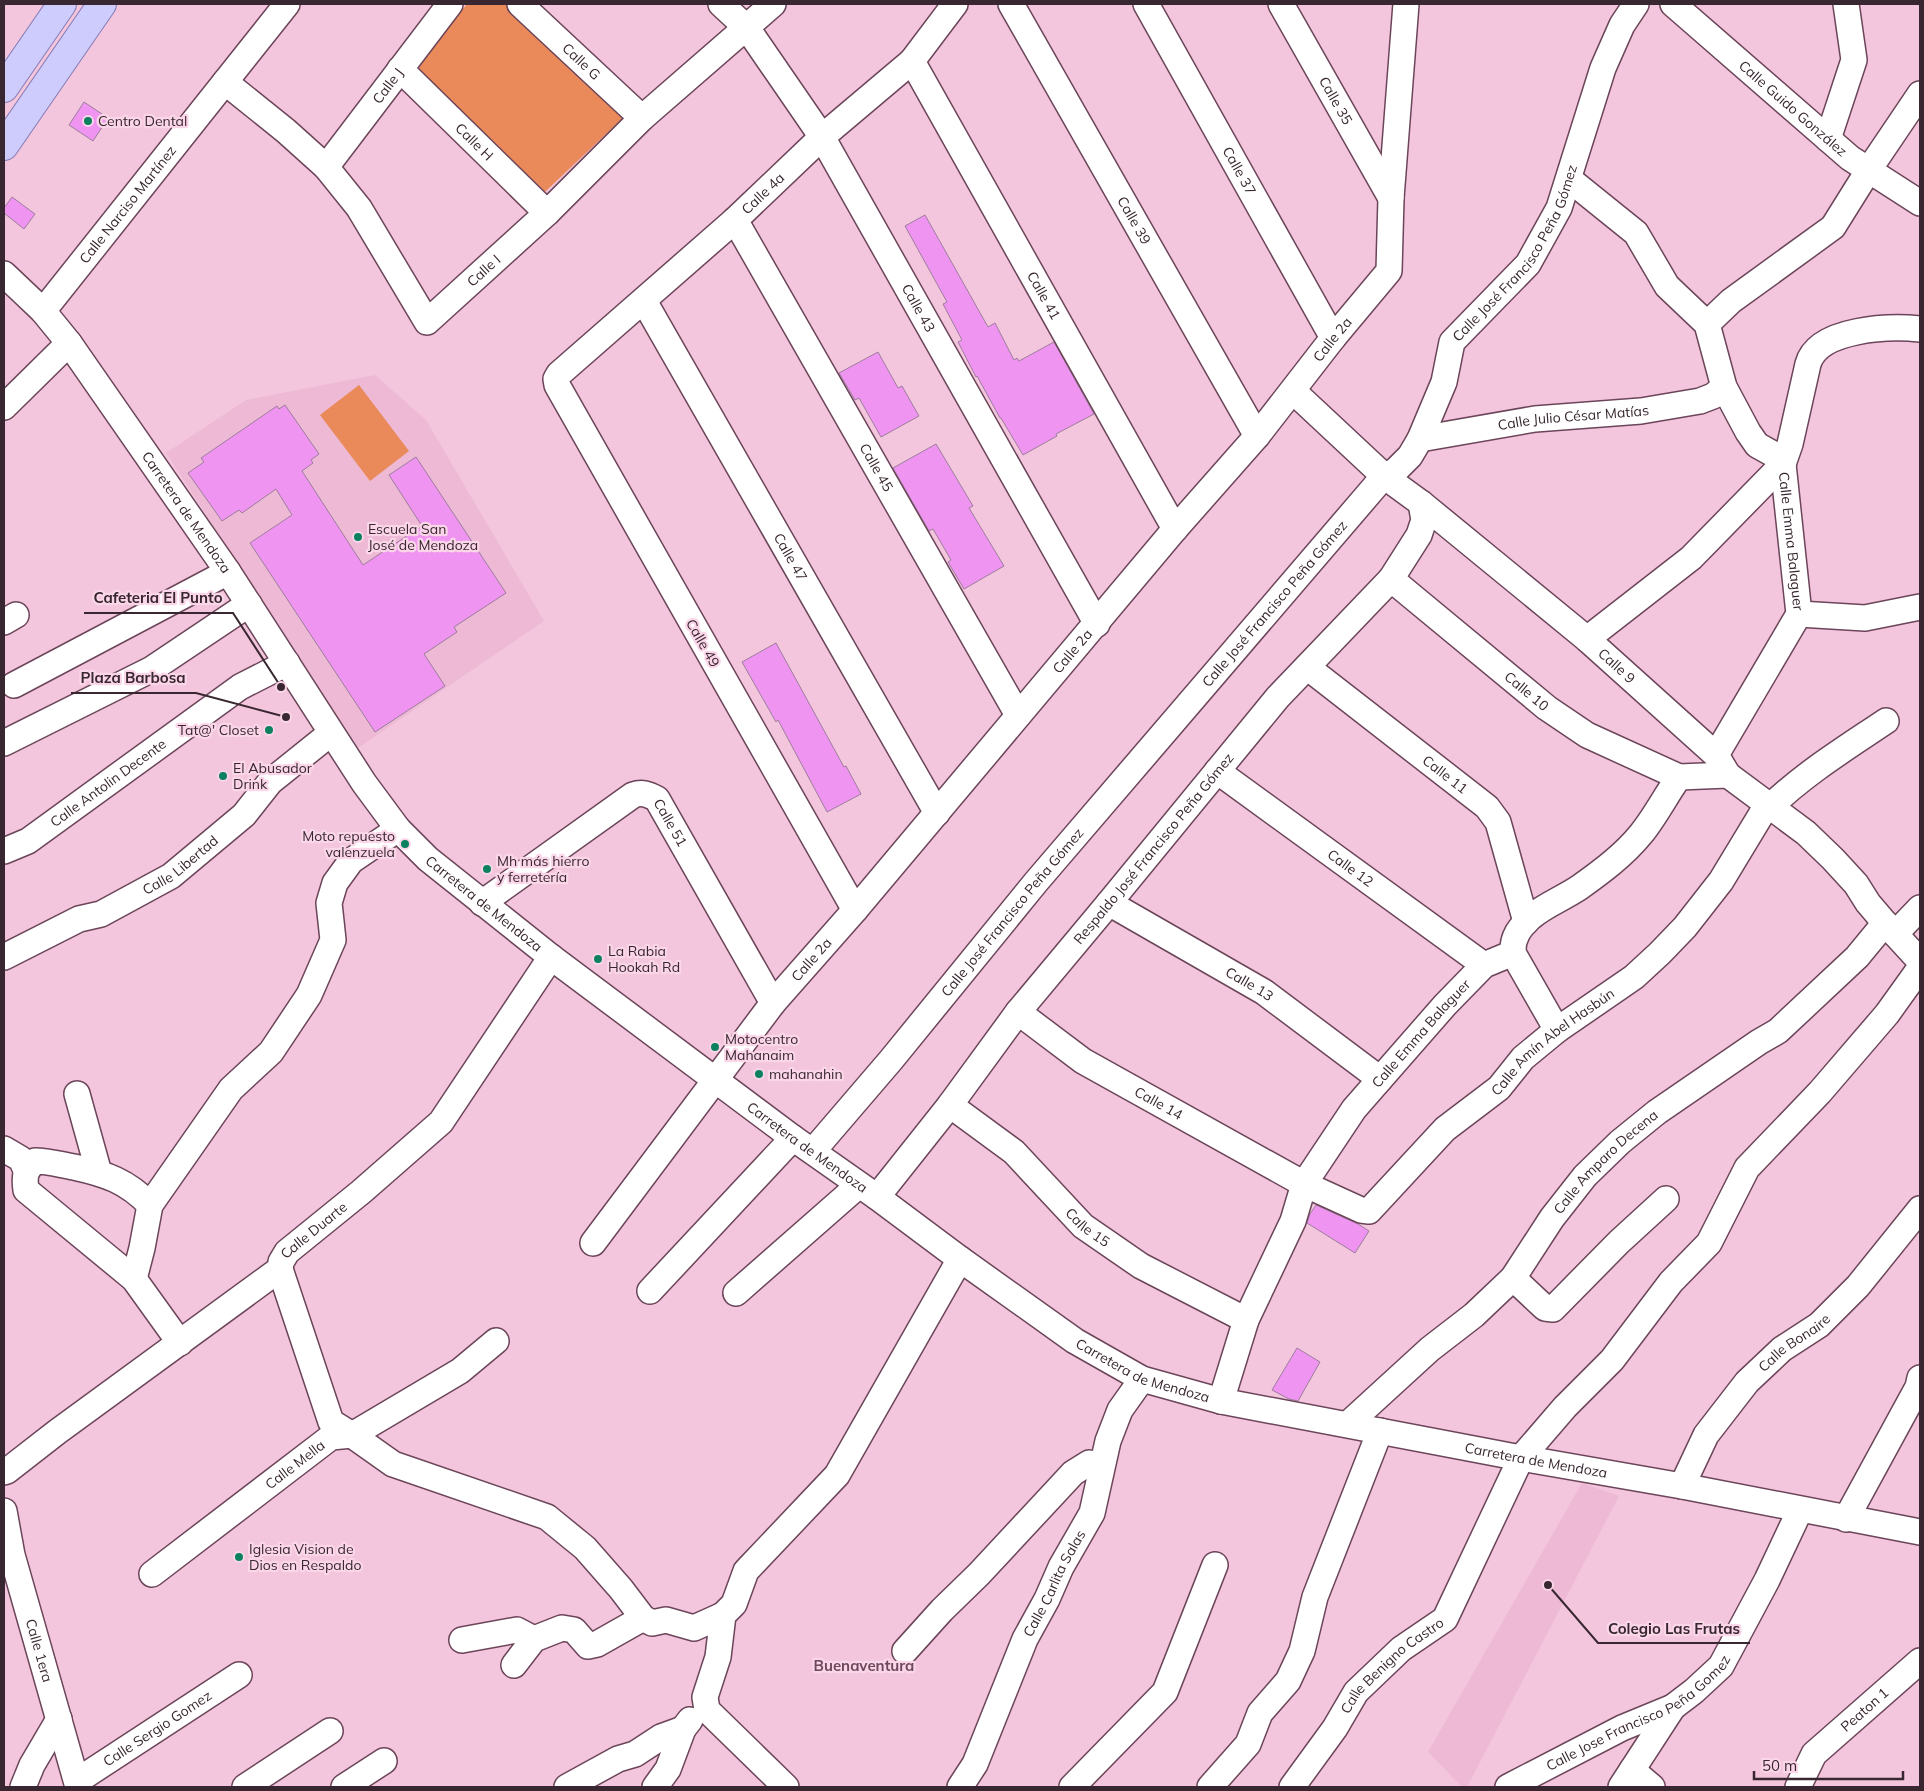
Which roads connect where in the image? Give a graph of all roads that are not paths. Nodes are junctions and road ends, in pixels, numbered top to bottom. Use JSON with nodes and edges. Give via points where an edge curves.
{"nodes":[{"id":1,"x":62,"y":4,"type":"edge"},
{"id":2,"x":102,"y":4,"type":"edge"},
{"id":3,"x":287,"y":4,"type":"edge"},
{"id":4,"x":450,"y":4,"type":"edge"},
{"id":5,"x":520,"y":4,"type":"edge"},
{"id":6,"x":721,"y":4,"type":"edge"},
{"id":7,"x":772,"y":4,"type":"edge"},
{"id":8,"x":954,"y":4,"type":"edge"},
{"id":9,"x":1011,"y":4,"type":"edge"},
{"id":10,"x":1146,"y":4,"type":"edge"},
{"id":11,"x":1281,"y":4,"type":"edge"},
{"id":12,"x":1406,"y":4,"type":"edge"},
{"id":13,"x":1636,"y":4,"type":"edge"},
{"id":14,"x":1673,"y":4,"type":"edge"},
{"id":15,"x":1846,"y":4,"type":"edge"},
{"id":16,"x":747,"y":28,"type":"junction"},
{"id":17,"x":912,"y":62,"type":"junction"},
{"id":18,"x":400,"y":69,"type":"junction"},
{"id":19,"x":224,"y":82,"type":"junction"},
{"id":20,"x":4,"y":88,"type":"edge"},
{"id":21,"x":1920,"y":94,"type":"edge"},
{"id":22,"x":642,"y":118,"type":"junction"},
{"id":23,"x":822,"y":137,"type":"junction"},
{"id":24,"x":1828,"y":139,"type":"junction"},
{"id":25,"x":4,"y":146,"type":"edge"},
{"id":26,"x":326,"y":167,"type":"junction"},
{"id":27,"x":1868,"y":171,"type":"junction"},
{"id":28,"x":1569,"y":178,"type":"junction"},
{"id":29,"x":1391,"y":198,"type":"junction"},
{"id":30,"x":1920,"y":203,"type":"edge"},
{"id":31,"x":548,"y":213,"type":"junction"},
{"id":32,"x":735,"y":220,"type":"junction"},
{"id":33,"x":4,"y":274,"type":"edge"},
{"id":34,"x":644,"y":301,"type":"junction"},
{"id":35,"x":43,"y":311,"type":"junction"},
{"id":36,"x":1707,"y":324,"type":"junction"},
{"id":37,"x":1920,"y":329,"type":"edge"},
{"id":38,"x":1333,"y":338,"type":"junction"},
{"id":39,"x":69,"y":343,"type":"junction"},
{"id":40,"x":559,"y":374,"type":"joint"},
{"id":41,"x":1724,"y":387,"type":"junction"},
{"id":42,"x":1293,"y":391,"type":"junction"},
{"id":43,"x":4,"y":407,"type":"edge"},
{"id":44,"x":1257,"y":436,"type":"junction"},
{"id":45,"x":1420,"y":439,"type":"junction"},
{"id":46,"x":1783,"y":464,"type":"junction"},
{"id":47,"x":1384,"y":476,"type":"junction"},
{"id":48,"x":1422,"y":503,"type":"junction"},
{"id":49,"x":1175,"y":529,"type":"junction"},
{"id":50,"x":228,"y":572,"type":"junction"},
{"id":51,"x":1391,"y":579,"type":"junction"},
{"id":52,"x":249,"y":604,"type":"junction"},
{"id":53,"x":1920,"y":607,"type":"edge"},
{"id":54,"x":1799,"y":614,"type":"junction"},
{"id":55,"x":1097,"y":624,"type":"junction"},
{"id":56,"x":1587,"y":639,"type":"junction"},
{"id":57,"x":287,"y":663,"type":"junction"},
{"id":58,"x":1307,"y":666,"type":"junction"},
{"id":59,"x":14,"y":685,"type":"dead end"},
{"id":60,"x":1018,"y":715,"type":"junction"},
{"id":61,"x":1886,"y":721,"type":"dead end"},
{"id":62,"x":331,"y":733,"type":"junction"},
{"id":63,"x":4,"y":743,"type":"edge"},
{"id":64,"x":1722,"y":765,"type":"junction"},
{"id":65,"x":1217,"y":771,"type":"junction"},
{"id":66,"x":1679,"y":777,"type":"junction"},
{"id":67,"x":1769,"y":806,"type":"junction"},
{"id":68,"x":937,"y":813,"type":"junction"},
{"id":69,"x":398,"y":829,"type":"junction"},
{"id":70,"x":4,"y":851,"type":"edge"},
{"id":71,"x":482,"y":903,"type":"junction"},
{"id":72,"x":1110,"y":903,"type":"junction"},
{"id":73,"x":1920,"y":908,"type":"edge"},
{"id":74,"x":855,"y":910,"type":"junction"},
{"id":75,"x":1526,"y":922,"type":"junction"},
{"id":76,"x":1890,"y":929,"type":"junction"},
{"id":77,"x":1513,"y":953,"type":"junction"},
{"id":78,"x":4,"y":957,"type":"edge"},
{"id":79,"x":552,"y":957,"type":"junction"},
{"id":80,"x":1920,"y":961,"type":"edge"},
{"id":81,"x":1484,"y":965,"type":"junction"},
{"id":82,"x":1920,"y":968,"type":"edge"},
{"id":83,"x":773,"y":1003,"type":"junction"},
{"id":84,"x":1018,"y":1012,"type":"junction"},
{"id":85,"x":1557,"y":1030,"type":"junction"},
{"id":86,"x":715,"y":1079,"type":"junction"},
{"id":87,"x":1380,"y":1079,"type":"junction"},
{"id":88,"x":77,"y":1094,"type":"dead end"},
{"id":89,"x":950,"y":1106,"type":"junction"},
{"id":90,"x":803,"y":1145,"type":"junction"},
{"id":91,"x":4,"y":1149,"type":"edge"},
{"id":92,"x":26,"y":1170,"type":"junction"},
{"id":93,"x":100,"y":1173,"type":"junction"},
{"id":94,"x":1304,"y":1184,"type":"junction"},
{"id":95,"x":868,"y":1191,"type":"junction"},
{"id":96,"x":1666,"y":1199,"type":"dead end"},
{"id":97,"x":150,"y":1205,"type":"junction"},
{"id":98,"x":1920,"y":1209,"type":"edge"},
{"id":99,"x":593,"y":1243,"type":"dead end"},
{"id":100,"x":960,"y":1259,"type":"junction"},
{"id":101,"x":280,"y":1269,"type":"junction"},
{"id":102,"x":134,"y":1278,"type":"junction"},
{"id":103,"x":1514,"y":1278,"type":"junction"},
{"id":104,"x":650,"y":1291,"type":"dead end"},
{"id":105,"x":736,"y":1293,"type":"dead end"},
{"id":106,"x":1246,"y":1320,"type":"junction"},
{"id":107,"x":496,"y":1341,"type":"dead end"},
{"id":108,"x":180,"y":1343,"type":"junction"},
{"id":109,"x":1920,"y":1378,"type":"edge"},
{"id":110,"x":1142,"y":1379,"type":"junction"},
{"id":111,"x":1221,"y":1401,"type":"junction"},
{"id":112,"x":1348,"y":1424,"type":"junction"},
{"id":113,"x":1380,"y":1431,"type":"junction"},
{"id":114,"x":352,"y":1435,"type":"junction"},
{"id":115,"x":1521,"y":1458,"type":"junction"},
{"id":116,"x":1101,"y":1466,"type":"junction"},
{"id":117,"x":4,"y":1472,"type":"edge"},
{"id":118,"x":1682,"y":1486,"type":"junction"},
{"id":119,"x":1800,"y":1510,"type":"junction"},
{"id":120,"x":4,"y":1511,"type":"edge"},
{"id":121,"x":1846,"y":1519,"type":"junction"},
{"id":122,"x":1920,"y":1532,"type":"edge"},
{"id":123,"x":8,"y":1557,"type":"edge"},
{"id":124,"x":1215,"y":1565,"type":"dead end"},
{"id":125,"x":152,"y":1574,"type":"dead end"},
{"id":126,"x":723,"y":1615,"type":"junction"},
{"id":127,"x":643,"y":1618,"type":"junction"},
{"id":128,"x":534,"y":1639,"type":"junction"},
{"id":129,"x":462,"y":1640,"type":"dead end"},
{"id":130,"x":905,"y":1651,"type":"dead end"},
{"id":131,"x":1920,"y":1661,"type":"edge"},
{"id":132,"x":514,"y":1664,"type":"dead end"},
{"id":133,"x":239,"y":1675,"type":"dead end"},
{"id":134,"x":1673,"y":1707,"type":"junction"},
{"id":135,"x":710,"y":1708,"type":"junction"},
{"id":136,"x":59,"y":1719,"type":"junction"},
{"id":137,"x":683,"y":1729,"type":"junction"},
{"id":138,"x":330,"y":1731,"type":"dead end"},
{"id":139,"x":384,"y":1760,"type":"dead end"},
{"id":140,"x":1626,"y":1779,"type":"edge"},
{"id":141,"x":77,"y":1784,"type":"edge"},
{"id":142,"x":23,"y":1787,"type":"edge"},
{"id":143,"x":245,"y":1787,"type":"edge"},
{"id":144,"x":344,"y":1787,"type":"edge"},
{"id":145,"x":567,"y":1787,"type":"edge"},
{"id":146,"x":655,"y":1787,"type":"edge"},
{"id":147,"x":786,"y":1787,"type":"edge"},
{"id":148,"x":960,"y":1787,"type":"edge"},
{"id":149,"x":1072,"y":1787,"type":"edge"},
{"id":150,"x":1210,"y":1787,"type":"edge"},
{"id":151,"x":1292,"y":1787,"type":"edge"},
{"id":152,"x":1508,"y":1787,"type":"edge"},
{"id":153,"x":1652,"y":1787,"type":"edge"},
{"id":154,"x":1798,"y":1787,"type":"edge"}],
"edges":[{"from":1,"to":20,"type":"main road"},
{"from":2,"to":25,"type":"main road"},
{"from":3,"to":19,"type":"street","name":"Calle Narciso Martínez"},
{"from":4,"to":18,"type":"street","name":"Calle J"},
{"from":5,"to":22,"type":"street","name":"Calle G"},
{"from":6,"to":16,"type":"street","name":"Calle 43"},
{"from":7,"to":16,"type":"street","name":"Calle I"},
{"from":8,"to":17,"type":"street","name":"Calle 4a"},
{"from":9,"to":44,"type":"street","name":"Calle 39"},
{"from":10,"to":38,"type":"street","name":"Calle 37"},
{"from":11,"to":29,"type":"street","name":"Calle 35"},
{"from":12,"to":29,"type":"street","name":"Calle 2a"},
{"from":13,"to":28,"type":"street","name":"Calle José Francisco Peña Gómez","via":[[1622,25],[1603,68]]},
{"from":14,"to":24,"type":"street","name":"Calle Guido González"},
{"from":15,"to":24,"type":"street","via":[[1854,60]]},
{"from":16,"to":22,"type":"street","name":"Calle I"},
{"from":16,"to":23,"type":"street","name":"Calle 43"},
{"from":17,"to":23,"type":"street","name":"Calle 4a"},
{"from":17,"to":49,"type":"street","name":"Calle 41"},
{"from":18,"to":26,"type":"street","name":"Calle J"},
{"from":18,"to":31,"type":"street","name":"Calle H"},
{"from":19,"to":26,"type":"street","name":"Calle I"},
{"from":19,"to":35,"type":"street","name":"Calle Narciso Martínez"},
{"from":21,"to":27,"type":"street"},
{"from":22,"to":31,"type":"street","name":"Calle I"},
{"from":23,"to":32,"type":"street","name":"Calle 4a"},
{"from":23,"to":55,"type":"street","name":"Calle 43"},
{"from":24,"to":27,"type":"street","name":"Calle Guido González"},
{"from":26,"to":31,"type":"street","name":"Calle I","via":[[359,208],[427,322]]},
{"from":27,"to":30,"type":"street","name":"Calle Guido González"},
{"from":27,"to":36,"type":"street","via":[[1833,227],[1730,300]]},
{"from":28,"to":36,"type":"street","via":[[1636,233],[1667,286]]},
{"from":28,"to":45,"type":"street","name":"Calle José Francisco Peña Gómez","via":[[1559,208],[1528,264],[1452,342],[1444,382]]},
{"from":29,"to":38,"type":"street","name":"Calle 2a","via":[[1389,271]]},
{"from":32,"to":34,"type":"street","name":"Calle 4a"},
{"from":32,"to":60,"type":"street","name":"Calle 45"},
{"from":33,"to":35,"type":"street","name":"Carretera de Mendoza"},
{"from":34,"to":40,"type":"street","name":"Calle 4a"},
{"from":34,"to":68,"type":"street","name":"Calle 47"},
{"from":35,"to":39,"type":"street","name":"Carretera de Mendoza"},
{"from":36,"to":41,"type":"street","name":"Calle Emma Balaguer"},
{"from":37,"to":46,"type":"street","via":[[1899,327],[1847,334],[1830,340],[1813,353]]},
{"from":38,"to":42,"type":"street","name":"Calle 2a"},
{"from":39,"to":43,"type":"street"},
{"from":39,"to":50,"type":"street","name":"Carretera de Mendoza"},
{"from":40,"to":74,"type":"street","name":"Calle 49","via":[[556,385]]},
{"from":41,"to":45,"type":"street","name":"Calle Julio César Matías","via":[[1700,401],[1642,411],[1535,419]]},
{"from":41,"to":46,"type":"street","name":"Calle Emma Balaguer","via":[[1757,445],[1775,455]]},
{"from":42,"to":44,"type":"street","name":"Calle 2a"},
{"from":42,"to":47,"type":"street","name":"Calle 9"},
{"from":44,"to":49,"type":"street","name":"Calle 2a"},
{"from":45,"to":47,"type":"street","name":"Calle José Francisco Peña Gómez","via":[[1410,456],[1395,471]]},
{"from":46,"to":54,"type":"street","name":"Calle Emma Balaguer"},
{"from":46,"to":56,"type":"street","via":[[1691,558]]},
{"from":47,"to":48,"type":"street","name":"Calle 9"},
{"from":47,"to":90,"type":"street","name":"Calle José Francisco Peña Gómez","via":[[1036,882],[891,1060]]},
{"from":48,"to":51,"type":"street","name":"Respaldo José Francisco Peña Gómez","via":[[1424,520],[1419,535]]},
{"from":48,"to":56,"type":"street","name":"Calle 9"},
{"from":49,"to":55,"type":"street","name":"Calle 2a"},
{"from":50,"to":52,"type":"street","name":"Carretera de Mendoza"},
{"from":50,"to":59,"type":"street"},
{"from":51,"to":58,"type":"street","name":"Respaldo José Francisco Peña Gómez"},
{"from":51,"to":66,"type":"street","name":"Calle 10","via":[[1547,708],[1587,735]]},
{"from":52,"to":57,"type":"street","name":"Carretera de Mendoza"},
{"from":52,"to":63,"type":"street","via":[[152,669]]},
{"from":53,"to":54,"type":"street","via":[[1865,618]]},
{"from":54,"to":64,"type":"street","name":"Calle Emma Balaguer"},
{"from":55,"to":60,"type":"street","name":"Calle 2a"},
{"from":56,"to":64,"type":"street","name":"Calle 9"},
{"from":57,"to":62,"type":"street","name":"Carretera de Mendoza"},
{"from":57,"to":70,"type":"street","name":"Calle Antolin Decente","via":[[240,687],[28,841]]},
{"from":58,"to":65,"type":"street","name":"Respaldo José Francisco Peña Gómez"},
{"from":58,"to":75,"type":"street","name":"Calle 11","via":[[1487,807],[1498,822]]},
{"from":60,"to":68,"type":"street","name":"Calle 2a"},
{"from":61,"to":67,"type":"street","name":"Calle Amín Abel Hasbún","via":[[1818,767]]},
{"from":62,"to":69,"type":"street","name":"Carretera de Mendoza"},
{"from":62,"to":78,"type":"street","name":"Calle Libertad","via":[[270,782],[244,815],[171,876],[101,914],[79,919]]},
{"from":64,"to":66,"type":"street"},
{"from":64,"to":67,"type":"street","name":"Calle 9"},
{"from":65,"to":72,"type":"street","name":"Respaldo José Francisco Peña Gómez"},
{"from":65,"to":81,"type":"street","name":"Calle 12"},
{"from":66,"to":75,"type":"street","via":[[1642,834],[1624,852],[1579,888]]},
{"from":67,"to":76,"type":"street","name":"Calle 9","via":[[1806,833],[1833,859]]},
{"from":67,"to":85,"type":"street","name":"Calle Amín Abel Hasbún","via":[[1720,882],[1660,954],[1634,977]]},
{"from":68,"to":74,"type":"street","name":"Calle 2a"},
{"from":69,"to":71,"type":"street","name":"Carretera de Mendoza","via":[[428,859]]},
{"from":69,"to":97,"type":"street","via":[[351,861],[335,883],[328,903],[332,940],[309,995],[271,1052],[231,1089]]},
{"from":71,"to":79,"type":"street","name":"Carretera de Mendoza"},
{"from":71,"to":83,"type":"street","name":"Calle 51","via":[[633,795],[648,794],[657,799]]},
{"from":72,"to":84,"type":"street","name":"Respaldo José Francisco Peña Gómez"},
{"from":72,"to":87,"type":"street","name":"Calle 13","via":[[1264,992]]},
{"from":73,"to":76,"type":"street","name":"Calle Amparo Decena"},
{"from":74,"to":83,"type":"street","name":"Calle 2a"},
{"from":75,"to":77,"type":"street","via":[[1515,935]]},
{"from":76,"to":80,"type":"street","name":"Calle 9"},
{"from":76,"to":103,"type":"street","name":"Calle Amparo Decena","via":[[1778,1031],[1657,1112],[1620,1142],[1585,1176],[1552,1218]]},
{"from":77,"to":81,"type":"street","name":"Calle Emma Balaguer"},
{"from":77,"to":85,"type":"street"},
{"from":79,"to":86,"type":"street","name":"Carretera de Mendoza"},
{"from":79,"to":101,"type":"street","name":"Calle Duarte","via":[[441,1122],[287,1252]]},
{"from":81,"to":87,"type":"street","name":"Calle Emma Balaguer","via":[[1444,1005]]},
{"from":82,"to":115,"type":"street","name":"Calle Benigno Castro","via":[[1887,1014],[1820,1092],[1747,1168],[1709,1243],[1671,1282],[1612,1360]]},
{"from":83,"to":86,"type":"street","name":"Calle 2a"},
{"from":84,"to":89,"type":"street","name":"Respaldo José Francisco Peña Gómez"},
{"from":84,"to":94,"type":"street","name":"Calle 14","via":[[1084,1061]]},
{"from":85,"to":94,"type":"street","name":"Calle Amín Abel Hasbún","via":[[1523,1058],[1499,1088],[1445,1130],[1369,1211]]},
{"from":86,"to":90,"type":"street","name":"Carretera de Mendoza"},
{"from":86,"to":99,"type":"street","name":"Calle 2a"},
{"from":87,"to":94,"type":"street","name":"Calle Emma Balaguer","via":[[1354,1109]]},
{"from":88,"to":93,"type":"street"},
{"from":89,"to":95,"type":"street","name":"Respaldo José Francisco Peña Gómez"},
{"from":89,"to":106,"type":"street","name":"Calle 15","via":[[1014,1152],[1083,1226],[1141,1266]]},
{"from":90,"to":95,"type":"street","name":"Carretera de Mendoza"},
{"from":90,"to":104,"type":"street","name":"Calle José Francisco Peña Gómez"},
{"from":91,"to":92,"type":"street","via":[[21,1159]]},
{"from":92,"to":93,"type":"street","via":[[35,1161],[46,1161]]},
{"from":92,"to":102,"type":"street","via":[[26,1190]]},
{"from":93,"to":97,"type":"street","via":[[126,1184]]},
{"from":94,"to":106,"type":"street","name":"Calle Emma Balaguer","via":[[1293,1221]]},
{"from":95,"to":100,"type":"street","name":"Carretera de Mendoza"},
{"from":95,"to":105,"type":"street","name":"Respaldo José Francisco Peña Gómez"},
{"from":96,"to":103,"type":"street","via":[[1553,1309],[1545,1308]]},
{"from":97,"to":102,"type":"street"},
{"from":98,"to":118,"type":"street","name":"Calle Bonaire","via":[[1858,1286],[1819,1324],[1782,1349],[1747,1382],[1706,1435]]},
{"from":100,"to":110,"type":"street","name":"Carretera de Mendoza","via":[[1075,1340]]},
{"from":100,"to":126,"type":"street","via":[[837,1475],[746,1571],[734,1604]]},
{"from":101,"to":108,"type":"street","name":"Calle Duarte"},
{"from":101,"to":114,"type":"street","via":[[331,1422]]},
{"from":102,"to":108,"type":"street"},
{"from":103,"to":112,"type":"street","name":"Calle Amparo Decena"},
{"from":106,"to":111,"type":"street","name":"Calle Emma Balaguer"},
{"from":107,"to":114,"type":"street","name":"Calle Mella","via":[[460,1371]]},
{"from":108,"to":117,"type":"street","name":"Calle Duarte"},
{"from":109,"to":121,"type":"street"},
{"from":110,"to":111,"type":"street","name":"Carretera de Mendoza"},
{"from":110,"to":116,"type":"street","name":"Calle Carlita Salas","via":[[1120,1410]]},
{"from":111,"to":112,"type":"street","name":"Carretera de Mendoza"},
{"from":112,"to":113,"type":"street","name":"Carretera de Mendoza"},
{"from":113,"to":115,"type":"street","name":"Carretera de Mendoza"},
{"from":113,"to":150,"type":"street","via":[[1315,1597],[1302,1651],[1288,1681],[1260,1713],[1248,1744]]},
{"from":114,"to":125,"type":"street","name":"Calle Mella","via":[[331,1437]]},
{"from":114,"to":127,"type":"street","via":[[393,1464],[547,1517],[585,1548]]},
{"from":115,"to":118,"type":"street","name":"Carretera de Mendoza"},
{"from":115,"to":151,"type":"street","name":"Calle Benigno Castro","via":[[1445,1619],[1401,1649],[1356,1692],[1335,1728]]},
{"from":116,"to":130,"type":"street","via":[[1089,1463],[1073,1473]]},
{"from":116,"to":148,"type":"street","name":"Calle Carlita Salas","via":[[1092,1513],[1026,1639],[975,1764]]},
{"from":118,"to":119,"type":"street","name":"Carretera de Mendoza"},
{"from":119,"to":121,"type":"street","name":"Carretera de Mendoza"},
{"from":119,"to":134,"type":"street","name":"Calle Jose Francisco Peña Gomez","via":[[1721,1666]]},
{"from":120,"to":123,"type":"street","name":"Calle 1era"},
{"from":121,"to":122,"type":"street","name":"Carretera de Mendoza"},
{"from":123,"to":136,"type":"street","name":"Calle 1era"},
{"from":124,"to":149,"type":"street","via":[[1165,1692]]},
{"from":126,"to":127,"type":"street","via":[[694,1628],[666,1620],[652,1623]]},
{"from":126,"to":135,"type":"street"},
{"from":127,"to":128,"type":"street","via":[[588,1646],[574,1630],[562,1628]]},
{"from":128,"to":129,"type":"street","via":[[517,1630]]},
{"from":128,"to":132,"type":"street"},
{"from":131,"to":154,"type":"street","name":"Peaton 1","via":[[1814,1754]]},
{"from":133,"to":141,"type":"street","name":"Calle Sergio Gomez"},
{"from":134,"to":140,"type":"street"},
{"from":134,"to":152,"type":"street","name":"Calle Jose Francisco Peña Gomez","via":[[1622,1728]]},
{"from":135,"to":137,"type":"street"},
{"from":135,"to":147,"type":"street"},
{"from":136,"to":141,"type":"street","name":"Calle 1era"},
{"from":136,"to":142,"type":"street"},
{"from":137,"to":145,"type":"street","via":[[661,1737],[635,1754],[618,1759]]},
{"from":137,"to":146,"type":"street","via":[[668,1769]]},
{"from":138,"to":143,"type":"street"},
{"from":139,"to":144,"type":"street"},
{"from":140,"to":153,"type":"street"}]}
